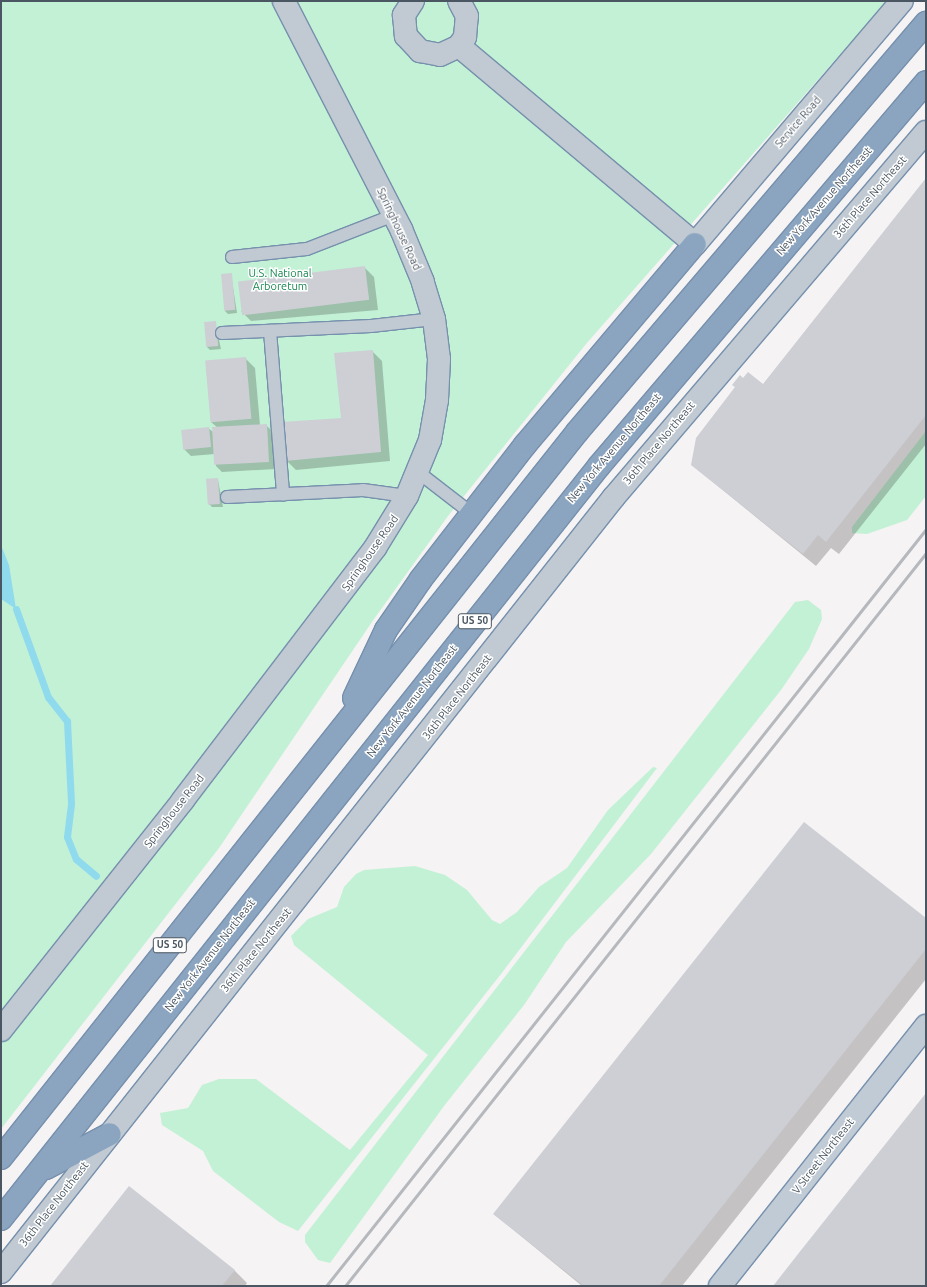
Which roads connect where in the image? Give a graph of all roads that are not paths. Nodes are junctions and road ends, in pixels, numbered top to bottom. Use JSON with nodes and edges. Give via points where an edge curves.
{"nodes":[{"id":1,"x":284,"y":1,"type":"edge"},
{"id":2,"x":459,"y":1,"type":"edge"},
{"id":3,"x":902,"y":1,"type":"edge"},
{"id":4,"x":409,"y":2,"type":"edge"},
{"id":5,"x":926,"y":23,"type":"edge"},
{"id":6,"x":459,"y":46,"type":"junction"},
{"id":7,"x":926,"y":82,"type":"edge"},
{"id":8,"x":926,"y":132,"type":"edge"},
{"id":9,"x":394,"y":215,"type":"junction"},
{"id":10,"x":695,"y":244,"type":"junction"},
{"id":11,"x":232,"y":256,"type":"dead end"},
{"id":12,"x":434,"y":319,"type":"junction"},
{"id":13,"x":270,"y":331,"type":"junction"},
{"id":14,"x":222,"y":333,"type":"dead end"},
{"id":15,"x":418,"y":472,"type":"junction"},
{"id":16,"x":283,"y":494,"type":"junction"},
{"id":17,"x":407,"y":496,"type":"junction"},
{"id":18,"x":227,"y":497,"type":"dead end"},
{"id":19,"x":471,"y":513,"type":"junction"},
{"id":20,"x":339,"y":731,"type":"junction"},
{"id":21,"x":926,"y":1026,"type":"edge"},
{"id":22,"x":1,"y":1030,"type":"edge"},
{"id":23,"x":110,"y":1134,"type":"junction"},
{"id":24,"x":1,"y":1158,"type":"edge"},
{"id":25,"x":38,"y":1172,"type":"junction"},
{"id":26,"x":1,"y":1219,"type":"edge"},
{"id":27,"x":1,"y":1272,"type":"edge"},
{"id":28,"x":720,"y":1286,"type":"edge"}],
"edges":[{"from":1,"to":9,"type":"street","name":"Springhouse Road"},
{"from":2,"to":6,"type":"street","via":[[467,16],[468,27]]},
{"from":3,"to":10,"type":"street","name":"Service Road"},
{"from":4,"to":6,"type":"street","via":[[403,25],[415,48],[429,55],[440,55]]},
{"from":5,"to":20,"type":"highway","number":"US 50","via":[[618,381]]},
{"from":6,"to":10,"type":"street"},
{"from":7,"to":25,"type":"highway","name":"New York Avenue Northeast","number":"US 50","via":[[604,460]]},
{"from":8,"to":23,"type":"street","name":"36th Place Northeast","via":[[619,491]]},
{"from":9,"to":11,"type":"lane","via":[[307,249]]},
{"from":9,"to":12,"type":"street","name":"Springhouse Road","via":[[419,270]]},
{"from":10,"to":19,"type":"highway"},
{"from":12,"to":13,"type":"lane"},
{"from":12,"to":15,"type":"street","name":"Springhouse Road","via":[[438,359],[437,400]]},
{"from":13,"to":14,"type":"lane"},
{"from":13,"to":16,"type":"lane"},
{"from":15,"to":17,"type":"street","name":"Springhouse Road"},
{"from":15,"to":19,"type":"lane"},
{"from":16,"to":17,"type":"lane","via":[[363,490]]},
{"from":16,"to":18,"type":"lane"},
{"from":17,"to":22,"type":"street","name":"Springhouse Road","via":[[379,542],[317,626]]},
{"from":19,"to":20,"type":"highway","via":[[386,630]]},
{"from":20,"to":24,"type":"highway","number":"US 50"},
{"from":21,"to":28,"type":"street","name":"V Street Northeast"},
{"from":23,"to":25,"type":"highway"},
{"from":23,"to":27,"type":"street","name":"36th Place Northeast"},
{"from":25,"to":26,"type":"highway","name":"New York Avenue Northeast","number":"US 50"}]}
